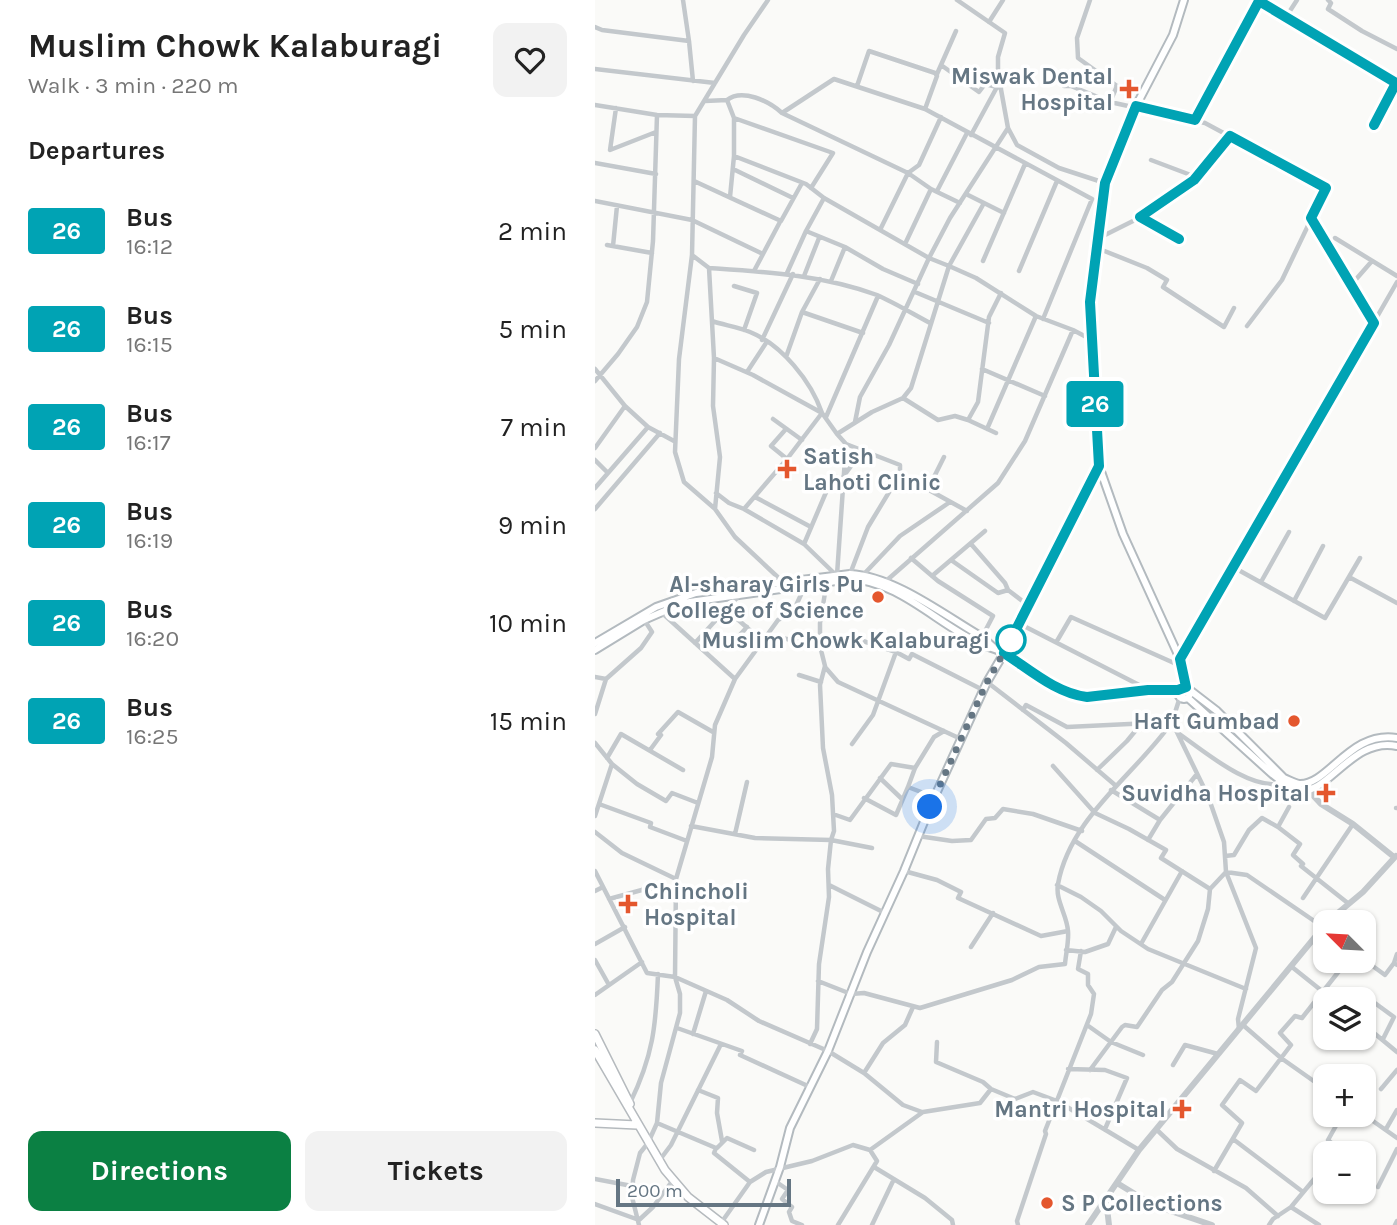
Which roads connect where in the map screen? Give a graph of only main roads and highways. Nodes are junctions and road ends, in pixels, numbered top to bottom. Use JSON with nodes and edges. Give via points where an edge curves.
{"nodes":[{"id":1,"x":1184,"y":0,"type":"edge"},
{"id":2,"x":1099,"y":466,"type":"junction"},
{"id":3,"x":827,"y":579,"type":"junction"},
{"id":4,"x":642,"y":618,"type":"junction"},
{"id":5,"x":595,"y":643,"type":"edge"},
{"id":6,"x":993,"y":647,"type":"junction"},
{"id":7,"x":595,"y":650,"type":"edge"},
{"id":8,"x":1004,"y":653,"type":"junction"},
{"id":9,"x":1188,"y":692,"type":"junction"},
{"id":10,"x":1179,"y":694,"type":"junction"},
{"id":11,"x":1397,"y":738,"type":"edge"},
{"id":12,"x":1397,"y":746,"type":"edge"},
{"id":13,"x":595,"y":1034,"type":"edge"},
{"id":14,"x":595,"y":1050,"type":"edge"},
{"id":15,"x":595,"y":1123,"type":"edge"},
{"id":16,"x":637,"y":1125,"type":"junction"},
{"id":17,"x":723,"y":1224,"type":"edge"},
{"id":18,"x":759,"y":1225,"type":"edge"}],
"edges":[{"from":1,"to":2,"type":"main road","via":[[1174,35],[1136,106],[1105,183],[1090,302]]},
{"from":2,"to":8,"type":"main road"},
{"from":2,"to":9,"type":"main road","via":[[1123,534],[1180,659]]},
{"from":3,"to":4,"type":"main road","via":[[689,601]]},
{"from":3,"to":4,"type":"main road","via":[[695,593],[663,604]]},
{"from":3,"to":6,"type":"main road","via":[[874,583]]},
{"from":3,"to":6,"type":"main road","via":[[864,574],[886,580]]},
{"from":4,"to":5,"type":"main road"},
{"from":4,"to":7,"type":"main road"},
{"from":6,"to":8,"type":"main road"},
{"from":8,"to":10,"type":"main road","via":[[1077,696],[1148,690]]},
{"from":8,"to":18,"type":"main road","via":[[934,797],[828,1051],[790,1128]]},
{"from":9,"to":10,"type":"main road"},
{"from":9,"to":10,"type":"main road"},
{"from":9,"to":11,"type":"main road","via":[[1217,711],[1277,772],[1298,784],[1308,783],[1367,741]]},
{"from":9,"to":12,"type":"main road","via":[[1284,783],[1299,790],[1308,790],[1365,749],[1385,743]]},
{"from":13,"to":16,"type":"main road"},
{"from":14,"to":16,"type":"main road"},
{"from":15,"to":16,"type":"main road"},
{"from":16,"to":17,"type":"main road","via":[[673,1180]]}]}
